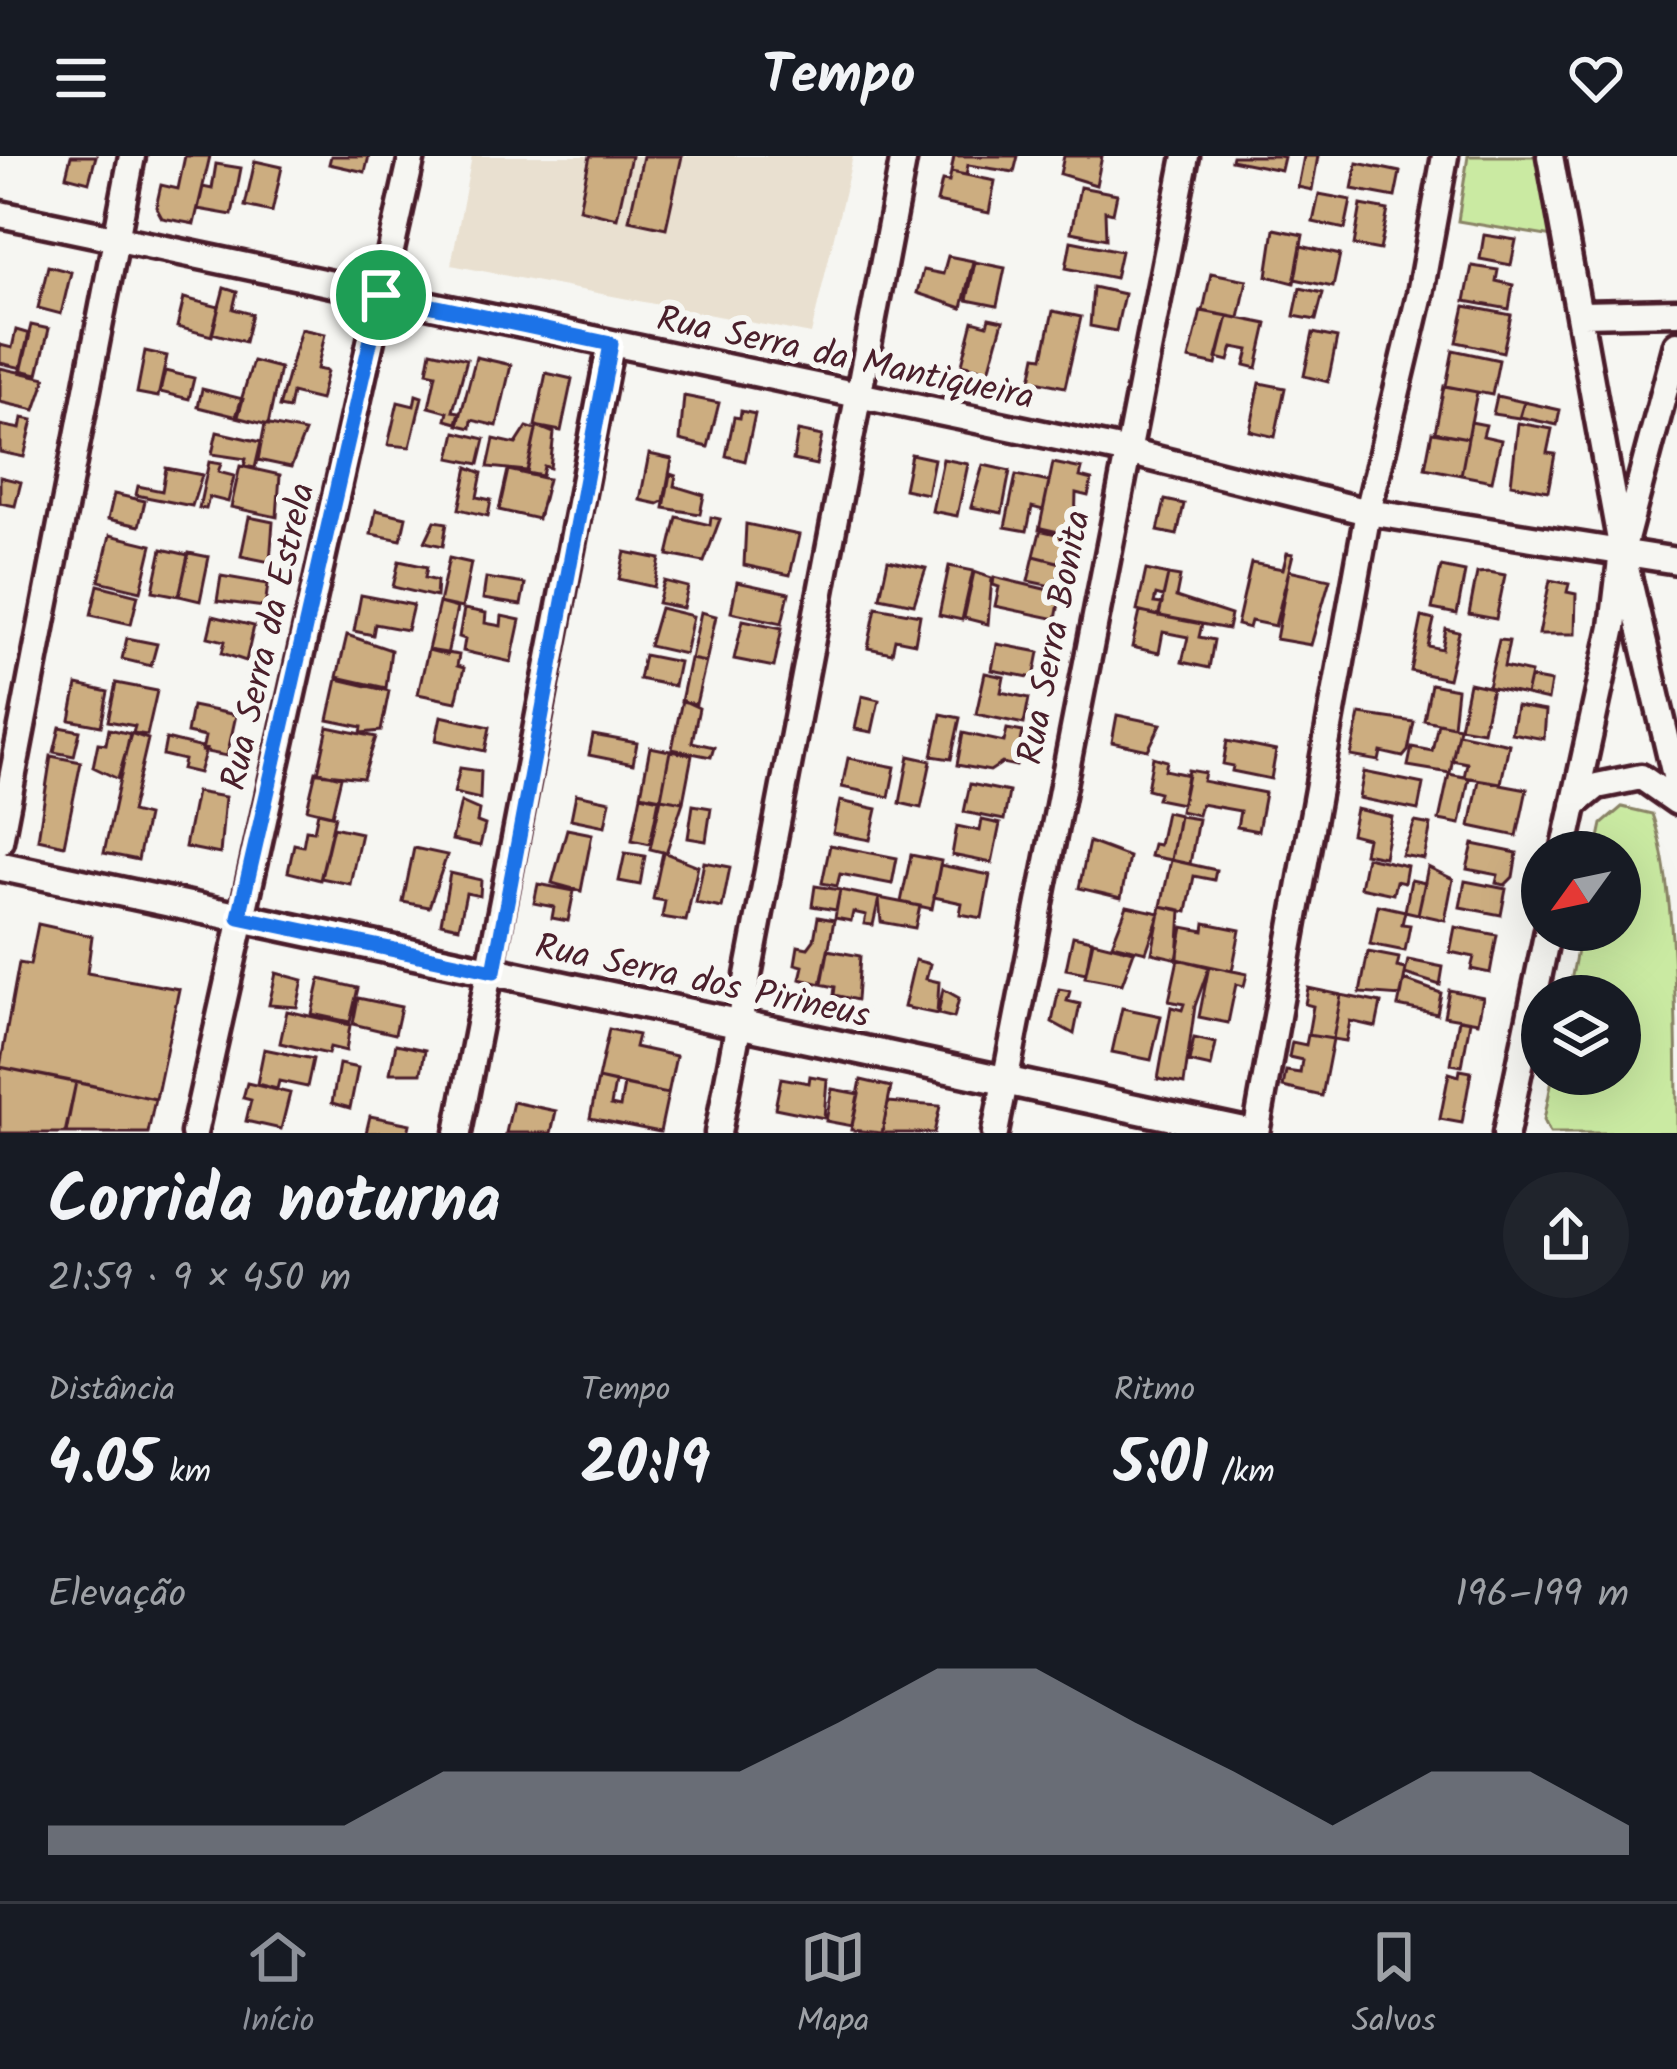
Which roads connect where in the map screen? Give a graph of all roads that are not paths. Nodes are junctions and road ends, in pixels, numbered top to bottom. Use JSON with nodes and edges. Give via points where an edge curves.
{"nodes":[{"id":1,"x":132,"y":156,"type":"edge"},
{"id":2,"x":412,"y":156,"type":"edge"},
{"id":3,"x":904,"y":156,"type":"edge"},
{"id":4,"x":1186,"y":156,"type":"edge"},
{"id":5,"x":1445,"y":156,"type":"edge"},
{"id":6,"x":1550,"y":156,"type":"edge"},
{"id":7,"x":0,"y":214,"type":"edge"},
{"id":8,"x":114,"y":238,"type":"junction"},
{"id":9,"x":381,"y":295,"type":"junction"},
{"id":10,"x":1677,"y":312,"type":"edge"},
{"id":11,"x":1582,"y":314,"type":"junction"},
{"id":12,"x":611,"y":344,"type":"junction"},
{"id":13,"x":1677,"y":344,"type":"edge"},
{"id":14,"x":856,"y":395,"type":"junction"},
{"id":15,"x":1124,"y":452,"type":"junction"},
{"id":16,"x":1369,"y":512,"type":"junction"},
{"id":17,"x":1622,"y":550,"type":"junction"},
{"id":18,"x":1677,"y":561,"type":"edge"},
{"id":19,"x":1677,"y":784,"type":"edge"},
{"id":20,"x":1677,"y":802,"type":"edge"},
{"id":21,"x":1574,"y":805,"type":"junction"},
{"id":22,"x":1568,"y":831,"type":"edge"},
{"id":23,"x":0,"y":841,"type":"edge"},
{"id":24,"x":0,"y":866,"type":"edge"},
{"id":25,"x":239,"y":917,"type":"junction"},
{"id":26,"x":1544,"y":951,"type":"edge"},
{"id":27,"x":494,"y":971,"type":"junction"},
{"id":28,"x":738,"y":1024,"type":"junction"},
{"id":29,"x":1006,"y":1081,"type":"junction"},
{"id":30,"x":194,"y":1133,"type":"edge"},
{"id":31,"x":458,"y":1133,"type":"edge"},
{"id":32,"x":718,"y":1133,"type":"edge"},
{"id":33,"x":995,"y":1133,"type":"edge"},
{"id":34,"x":1253,"y":1133,"type":"edge"},
{"id":35,"x":1506,"y":1133,"type":"edge"}],
"edges":[{"from":1,"to":8,"type":"street"},
{"from":2,"to":9,"type":"street","name":"Rua Serra da Estrela"},
{"from":3,"to":14,"type":"street"},
{"from":4,"to":15,"type":"street","name":"Rua Serra Bonita"},
{"from":5,"to":16,"type":"street"},
{"from":6,"to":11,"type":"street"},
{"from":7,"to":8,"type":"street","name":"Rua Serra da Mantiqueira"},
{"from":8,"to":9,"type":"street","name":"Rua Serra da Mantiqueira"},
{"from":8,"to":23,"type":"street"},
{"from":9,"to":12,"type":"street","name":"Rua Serra da Mantiqueira"},
{"from":9,"to":25,"type":"street","name":"Rua Serra da Estrela"},
{"from":10,"to":11,"type":"street"},
{"from":11,"to":17,"type":"street"},
{"from":12,"to":14,"type":"street","name":"Rua Serra da Mantiqueira"},
{"from":12,"to":27,"type":"street"},
{"from":13,"to":17,"type":"street"},
{"from":14,"to":15,"type":"street","name":"Rua Serra da Mantiqueira"},
{"from":14,"to":28,"type":"street"},
{"from":15,"to":16,"type":"street","name":"Rua Serra da Mantiqueira"},
{"from":15,"to":29,"type":"street","name":"Rua Serra Bonita"},
{"from":16,"to":17,"type":"street","name":"Rua Serra da Mantiqueira"},
{"from":16,"to":34,"type":"street"},
{"from":17,"to":18,"type":"street","name":"Rua Serra da Mantiqueira"},
{"from":17,"to":19,"type":"street"},
{"from":17,"to":21,"type":"street"},
{"from":20,"to":21,"type":"street","via":[[1641,777],[1597,786]]},
{"from":21,"to":22,"type":"street"},
{"from":24,"to":25,"type":"street","name":"Rua Serra dos Pirineus"},
{"from":25,"to":27,"type":"street","name":"Rua Serra dos Pirineus"},
{"from":25,"to":30,"type":"street","name":"Rua Serra da Estrela"},
{"from":26,"to":35,"type":"street"},
{"from":27,"to":28,"type":"street","name":"Rua Serra dos Pirineus"},
{"from":27,"to":31,"type":"street"},
{"from":28,"to":29,"type":"street","name":"Rua Serra dos Pirineus"},
{"from":28,"to":32,"type":"street"},
{"from":29,"to":33,"type":"street","name":"Rua Serra Bonita"},
{"from":29,"to":34,"type":"street","name":"Rua Serra dos Pirineus"}]}
